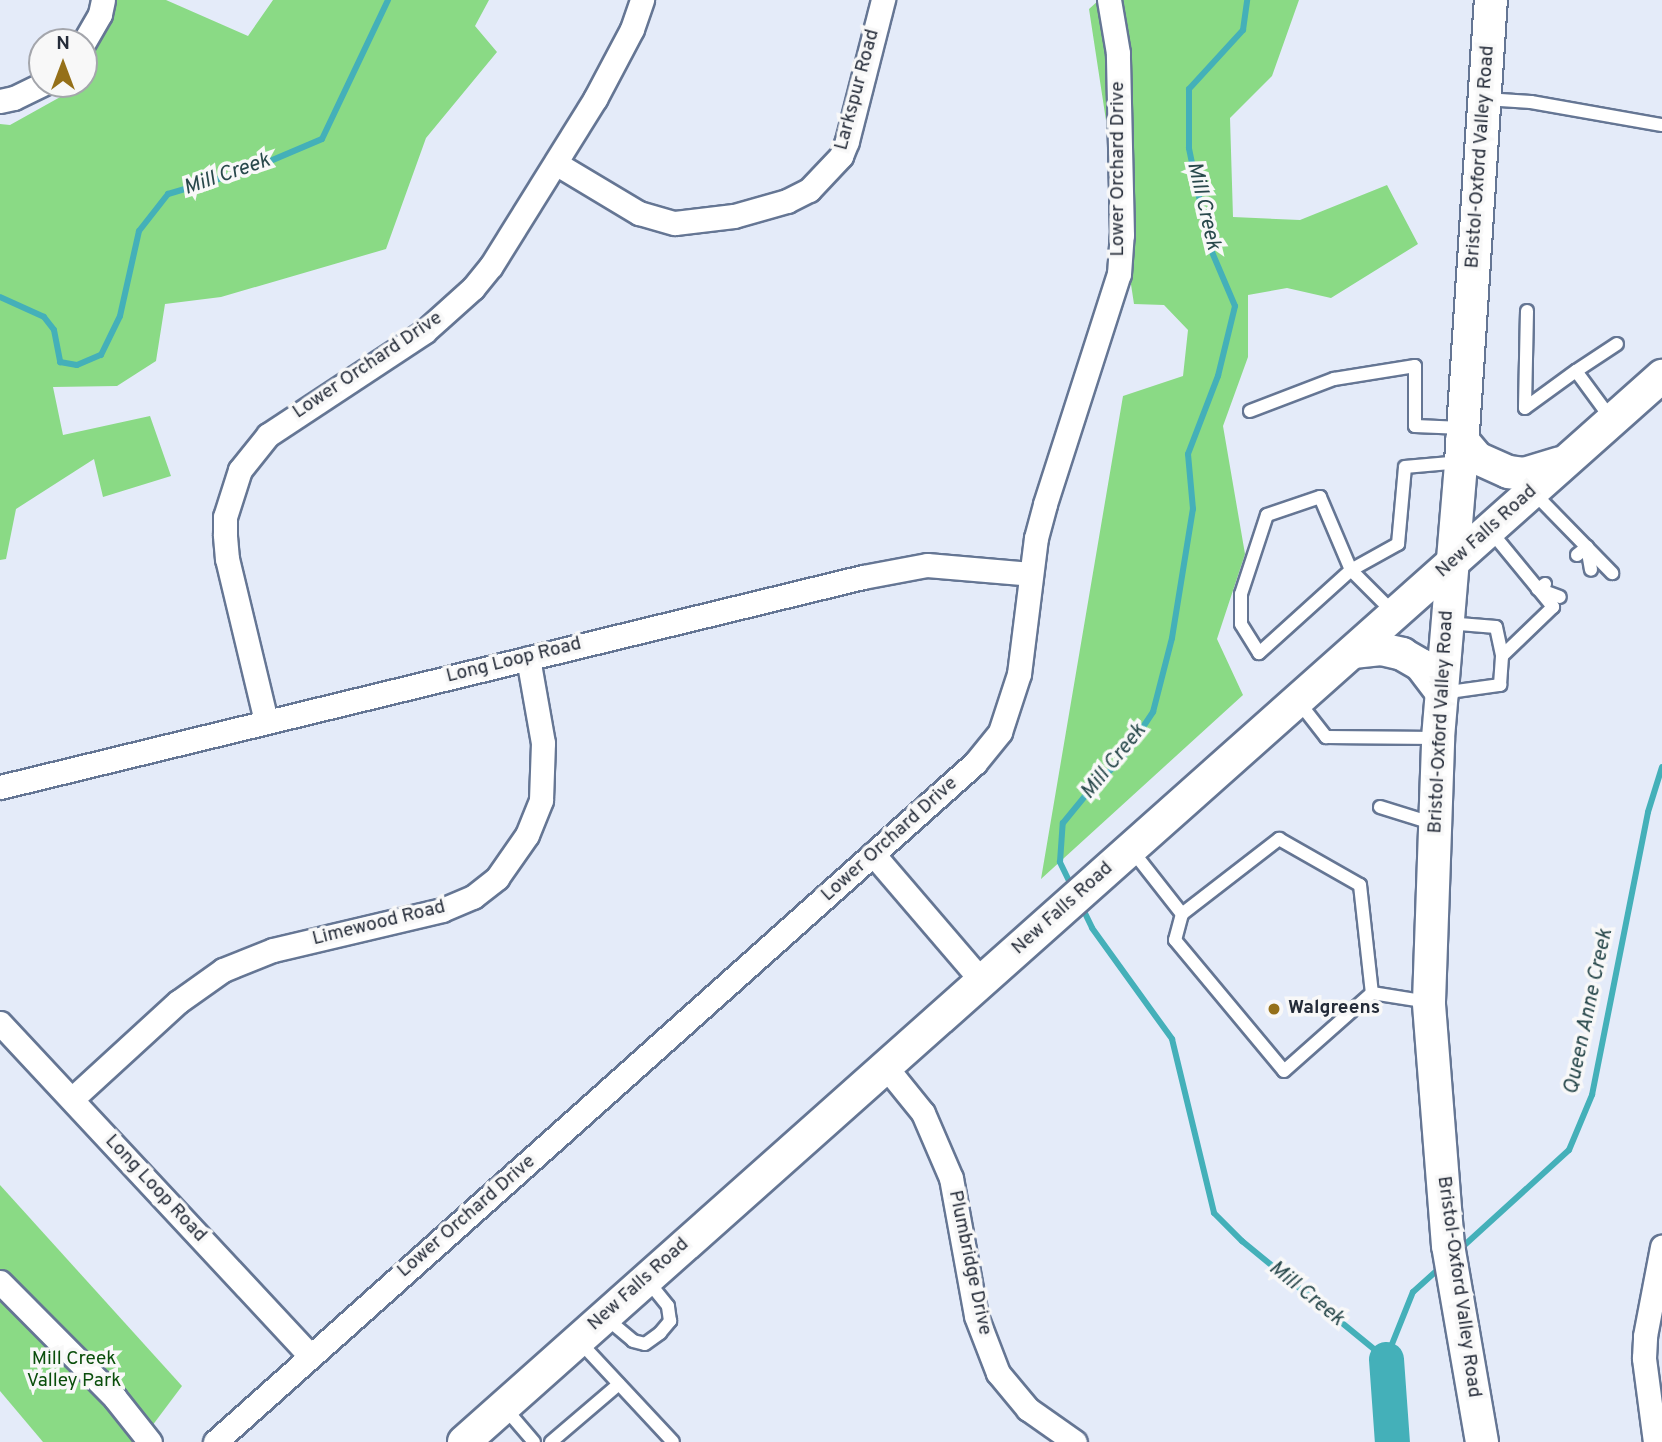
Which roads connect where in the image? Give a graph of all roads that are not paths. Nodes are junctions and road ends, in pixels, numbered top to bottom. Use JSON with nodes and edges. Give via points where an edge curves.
{"nodes":[{"id":1,"x":103,"y":0,"type":"edge"},
{"id":2,"x":642,"y":0,"type":"edge"},
{"id":3,"x":883,"y":0,"type":"edge"},
{"id":4,"x":1109,"y":0,"type":"edge"},
{"id":5,"x":1491,"y":0,"type":"edge"},
{"id":6,"x":92,"y":28,"type":"edge"},
{"id":7,"x":28,"y":91,"type":"edge"},
{"id":8,"x":1485,"y":99,"type":"junction"},
{"id":9,"x":0,"y":101,"type":"edge"},
{"id":10,"x":1662,"y":125,"type":"edge"},
{"id":11,"x":557,"y":164,"type":"junction"},
{"id":12,"x":1527,"y":311,"type":"dead end"},
{"id":13,"x":1617,"y":344,"type":"dead end"},
{"id":14,"x":1576,"y":371,"type":"junction"},
{"id":15,"x":1662,"y":376,"type":"edge"},
{"id":16,"x":1250,"y":411,"type":"dead end"},
{"id":17,"x":1613,"y":420,"type":"junction"},
{"id":18,"x":1462,"y":443,"type":"junction"},
{"id":19,"x":1567,"y":460,"type":"junction"},
{"id":20,"x":1532,"y":491,"type":"junction"},
{"id":21,"x":1489,"y":528,"type":"junction"},
{"id":22,"x":1567,"y":542,"type":"dead end"},
{"id":23,"x":1582,"y":551,"type":"junction"},
{"id":24,"x":1452,"y":564,"type":"junction"},
{"id":25,"x":1351,"y":570,"type":"junction"},
{"id":26,"x":1591,"y":570,"type":"dead end"},
{"id":27,"x":1534,"y":571,"type":"dead end"},
{"id":28,"x":1612,"y":573,"type":"dead end"},
{"id":29,"x":1031,"y":574,"type":"junction"},
{"id":30,"x":1541,"y":586,"type":"junction"},
{"id":31,"x":1560,"y":597,"type":"dead end"},
{"id":32,"x":1395,"y":614,"type":"junction"},
{"id":33,"x":1446,"y":623,"type":"junction"},
{"id":34,"x":1353,"y":652,"type":"junction"},
{"id":35,"x":1502,"y":656,"type":"junction"},
{"id":36,"x":528,"y":658,"type":"junction"},
{"id":37,"x":1442,"y":693,"type":"junction"},
{"id":38,"x":1298,"y":701,"type":"junction"},
{"id":39,"x":266,"y":721,"type":"junction"},
{"id":40,"x":1438,"y":738,"type":"junction"},
{"id":41,"x":0,"y":787,"type":"edge"},
{"id":42,"x":1380,"y":807,"type":"dead end"},
{"id":43,"x":1436,"y":824,"type":"junction"},
{"id":44,"x":1131,"y":848,"type":"junction"},
{"id":45,"x":873,"y":854,"type":"junction"},
{"id":46,"x":1182,"y":914,"type":"junction"},
{"id":47,"x":982,"y":981,"type":"junction"},
{"id":48,"x":1372,"y":993,"type":"junction"},
{"id":49,"x":1429,"y":1002,"type":"junction"},
{"id":50,"x":0,"y":1023,"type":"edge"},
{"id":51,"x":886,"y":1066,"type":"junction"},
{"id":52,"x":72,"y":1099,"type":"junction"},
{"id":53,"x":1662,"y":1247,"type":"edge"},
{"id":54,"x":646,"y":1279,"type":"junction"},
{"id":55,"x":0,"y":1282,"type":"edge"},
{"id":56,"x":604,"y":1317,"type":"junction"},
{"id":57,"x":578,"y":1340,"type":"junction"},
{"id":58,"x":310,"y":1355,"type":"junction"},
{"id":59,"x":619,"y":1384,"type":"junction"},
{"id":60,"x":504,"y":1407,"type":"junction"},
{"id":61,"x":149,"y":1442,"type":"edge"},
{"id":62,"x":215,"y":1442,"type":"edge"},
{"id":63,"x":464,"y":1442,"type":"edge"},
{"id":64,"x":534,"y":1442,"type":"edge"},
{"id":65,"x":551,"y":1442,"type":"edge"},
{"id":66,"x":673,"y":1442,"type":"edge"},
{"id":67,"x":1075,"y":1442,"type":"edge"},
{"id":68,"x":1482,"y":1442,"type":"edge"},
{"id":69,"x":1655,"y":1442,"type":"edge"}],
"edges":[{"from":1,"to":6,"type":"street"},
{"from":2,"to":11,"type":"street","name":"Lower Orchard Drive","via":[[608,76]]},
{"from":3,"to":11,"type":"street","name":"Larkspur Road","via":[[841,156],[808,190],[787,201],[698,222],[666,221],[608,197]]},
{"from":4,"to":29,"type":"street","name":"Lower Orchard Drive","via":[[1118,66],[1119,274],[1045,503]]},
{"from":5,"to":8,"type":"main road","name":"Bristol-Oxford Valley Road"},
{"from":7,"to":9,"type":"street"},
{"from":8,"to":10,"type":"lane","via":[[1531,102]]},
{"from":8,"to":18,"type":"main road","name":"Bristol-Oxford Valley Road"},
{"from":11,"to":39,"type":"street","name":"Lower Orchard Drive","via":[[491,266],[455,306],[424,332],[268,435],[240,470],[225,517],[225,534]]},
{"from":12,"to":14,"type":"lane","via":[[1524,408]]},
{"from":13,"to":14,"type":"lane"},
{"from":14,"to":17,"type":"lane"},
{"from":15,"to":17,"type":"main road","name":"New Falls Road"},
{"from":16,"to":18,"type":"lane","via":[[1334,379],[1415,366],[1415,426]]},
{"from":17,"to":19,"type":"main road","name":"New Falls Road"},
{"from":18,"to":19,"type":"main road","via":[[1477,458],[1508,472],[1524,474]]},
{"from":18,"to":24,"type":"main road","name":"Bristol-Oxford Valley Road"},
{"from":18,"to":25,"type":"lane","via":[[1405,467],[1398,544]]},
{"from":19,"to":20,"type":"main road","name":"New Falls Road"},
{"from":20,"to":21,"type":"main road","name":"New Falls Road"},
{"from":20,"to":23,"type":"lane"},
{"from":21,"to":24,"type":"main road","name":"New Falls Road"},
{"from":21,"to":30,"type":"lane"},
{"from":22,"to":23,"type":"lane"},
{"from":23,"to":26,"type":"lane"},
{"from":23,"to":28,"type":"lane"},
{"from":24,"to":32,"type":"main road","name":"New Falls Road"},
{"from":24,"to":33,"type":"main road","name":"Bristol-Oxford Valley Road"},
{"from":25,"to":25,"type":"lane","via":[[1269,644],[1259,653],[1241,624],[1241,594],[1267,515],[1320,497]]},
{"from":25,"to":32,"type":"lane"},
{"from":27,"to":30,"type":"lane"},
{"from":29,"to":36,"type":"street","name":"Long Loop Road","via":[[927,565]]},
{"from":29,"to":45,"type":"street","name":"Lower Orchard Drive","via":[[1019,674],[1000,732],[975,763]]},
{"from":30,"to":31,"type":"lane"},
{"from":30,"to":35,"type":"lane","via":[[1553,607]]},
{"from":32,"to":34,"type":"main road","name":"New Falls Road"},
{"from":33,"to":35,"type":"lane","via":[[1496,627]]},
{"from":33,"to":37,"type":"main road","name":"Bristol-Oxford Valley Road"},
{"from":34,"to":37,"type":"main road","via":[[1381,649],[1402,654],[1421,665]]},
{"from":34,"to":38,"type":"main road","name":"New Falls Road"},
{"from":35,"to":37,"type":"lane","via":[[1500,685]]},
{"from":36,"to":39,"type":"street","name":"Long Loop Road"},
{"from":36,"to":52,"type":"street","name":"Limewood Road","via":[[543,743],[541,800],[527,835],[497,877],[472,897],[442,910],[273,950],[223,970],[178,1002]]},
{"from":37,"to":40,"type":"main road","name":"Bristol-Oxford Valley Road"},
{"from":38,"to":40,"type":"lane","via":[[1326,737]]},
{"from":38,"to":44,"type":"main road","name":"New Falls Road"},
{"from":39,"to":41,"type":"street","name":"Long Loop Road"},
{"from":40,"to":43,"type":"main road","name":"Bristol-Oxford Valley Road"},
{"from":42,"to":43,"type":"lane"},
{"from":43,"to":49,"type":"main road","name":"Bristol-Oxford Valley Road"},
{"from":44,"to":46,"type":"lane"},
{"from":44,"to":47,"type":"main road","name":"New Falls Road"},
{"from":45,"to":47,"type":"street"},
{"from":45,"to":58,"type":"street","name":"Lower Orchard Drive"},
{"from":46,"to":48,"type":"lane","via":[[1175,940],[1284,1071]]},
{"from":46,"to":48,"type":"lane","via":[[1279,839],[1360,885]]},
{"from":47,"to":51,"type":"main road","name":"New Falls Road"},
{"from":48,"to":49,"type":"lane"},
{"from":49,"to":68,"type":"main road","name":"Bristol-Oxford Valley Road","via":[[1443,1196]]},
{"from":50,"to":52,"type":"street","name":"Long Loop Road"},
{"from":51,"to":54,"type":"main road","name":"New Falls Road"},
{"from":51,"to":67,"type":"street","name":"Plumbridge Drive","via":[[923,1113],[951,1178],[976,1316],[998,1373],[1028,1409]]},
{"from":52,"to":58,"type":"street","name":"Long Loop Road"},
{"from":53,"to":69,"type":"street","via":[[1644,1347]]},
{"from":54,"to":56,"type":"main road","name":"New Falls Road"},
{"from":54,"to":56,"type":"lane","via":[[668,1306],[670,1321],[660,1333],[645,1344],[633,1342]]},
{"from":55,"to":61,"type":"street","via":[[115,1398]]},
{"from":56,"to":57,"type":"main road","name":"New Falls Road"},
{"from":57,"to":59,"type":"lane"},
{"from":57,"to":60,"type":"main road","name":"New Falls Road"},
{"from":58,"to":62,"type":"street","name":"Lower Orchard Drive"},
{"from":59,"to":65,"type":"lane"},
{"from":59,"to":66,"type":"lane"},
{"from":60,"to":63,"type":"main road","name":"New Falls Road"},
{"from":60,"to":64,"type":"lane"}]}
